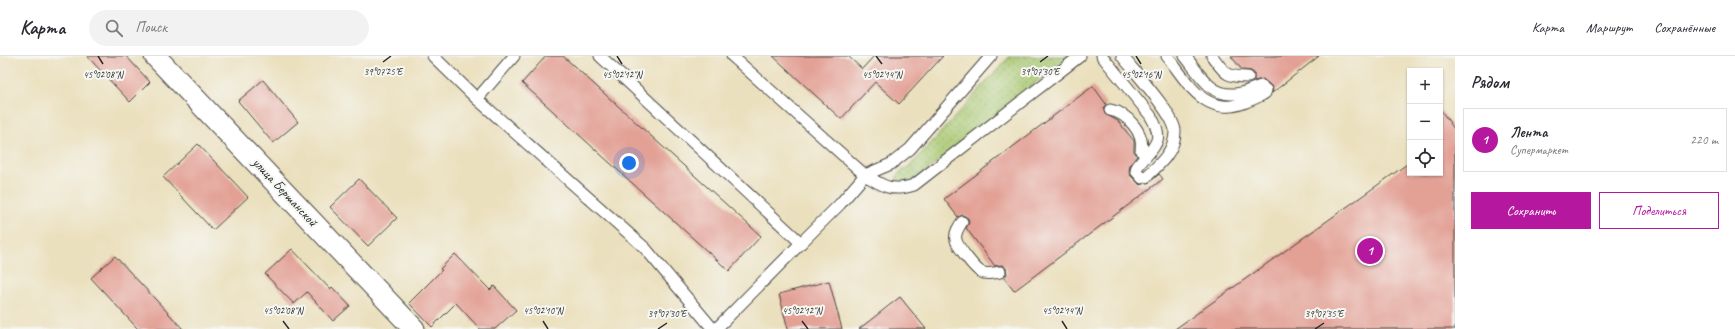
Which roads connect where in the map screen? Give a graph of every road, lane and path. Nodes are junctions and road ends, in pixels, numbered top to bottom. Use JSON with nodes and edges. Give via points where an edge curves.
{"nodes":[{"id":1,"x":155,"y":56,"type":"edge"},
{"id":2,"x":433,"y":56,"type":"edge"},
{"id":3,"x":514,"y":56,"type":"edge"},
{"id":4,"x":600,"y":56,"type":"edge"},
{"id":5,"x":732,"y":56,"type":"edge"},
{"id":6,"x":991,"y":56,"type":"edge"},
{"id":7,"x":1080,"y":56,"type":"edge"},
{"id":8,"x":1102,"y":56,"type":"edge"},
{"id":9,"x":1122,"y":56,"type":"edge"},
{"id":10,"x":1167,"y":56,"type":"edge"},
{"id":11,"x":1185,"y":56,"type":"edge"},
{"id":12,"x":1212,"y":56,"type":"edge"},
{"id":13,"x":1248,"y":77,"type":"dead end"},
{"id":14,"x":477,"y":99,"type":"junction"},
{"id":15,"x":1110,"y":110,"type":"dead end"},
{"id":16,"x":1141,"y":151,"type":"dead end"},
{"id":17,"x":865,"y":175,"type":"junction"},
{"id":18,"x":962,"y":222,"type":"dead end"},
{"id":19,"x":801,"y":243,"type":"junction"},
{"id":20,"x":1000,"y":272,"type":"dead end"},
{"id":21,"x":414,"y":329,"type":"edge"},
{"id":22,"x":715,"y":329,"type":"edge"}],
"edges":[{"from":1,"to":21,"type":"street","name":"улица Бершанской"},
{"from":2,"to":14,"type":"lane"},
{"from":3,"to":14,"type":"lane"},
{"from":4,"to":19,"type":"lane"},
{"from":5,"to":17,"type":"lane"},
{"from":6,"to":17,"type":"lane","via":[[910,149],[891,164]]},
{"from":7,"to":17,"type":"lane","via":[[914,185],[900,189],[884,187]]},
{"from":8,"to":9,"type":"lane","via":[[1156,125],[1159,136],[1156,144],[1137,167],[1136,171],[1142,178],[1166,157],[1176,131],[1164,108]]},
{"from":10,"to":11,"type":"lane","via":[[1198,96],[1217,106],[1239,105],[1265,93],[1266,90],[1261,86],[1236,94],[1217,92]]},
{"from":12,"to":13,"type":"lane","via":[[1228,75]]},
{"from":14,"to":22,"type":"lane","via":[[645,248]]},
{"from":15,"to":16,"type":"lane","via":[[1128,119],[1140,135]]},
{"from":17,"to":19,"type":"lane"},
{"from":18,"to":20,"type":"lane","via":[[956,235],[959,246],[980,272]]},
{"from":19,"to":22,"type":"lane"}]}
